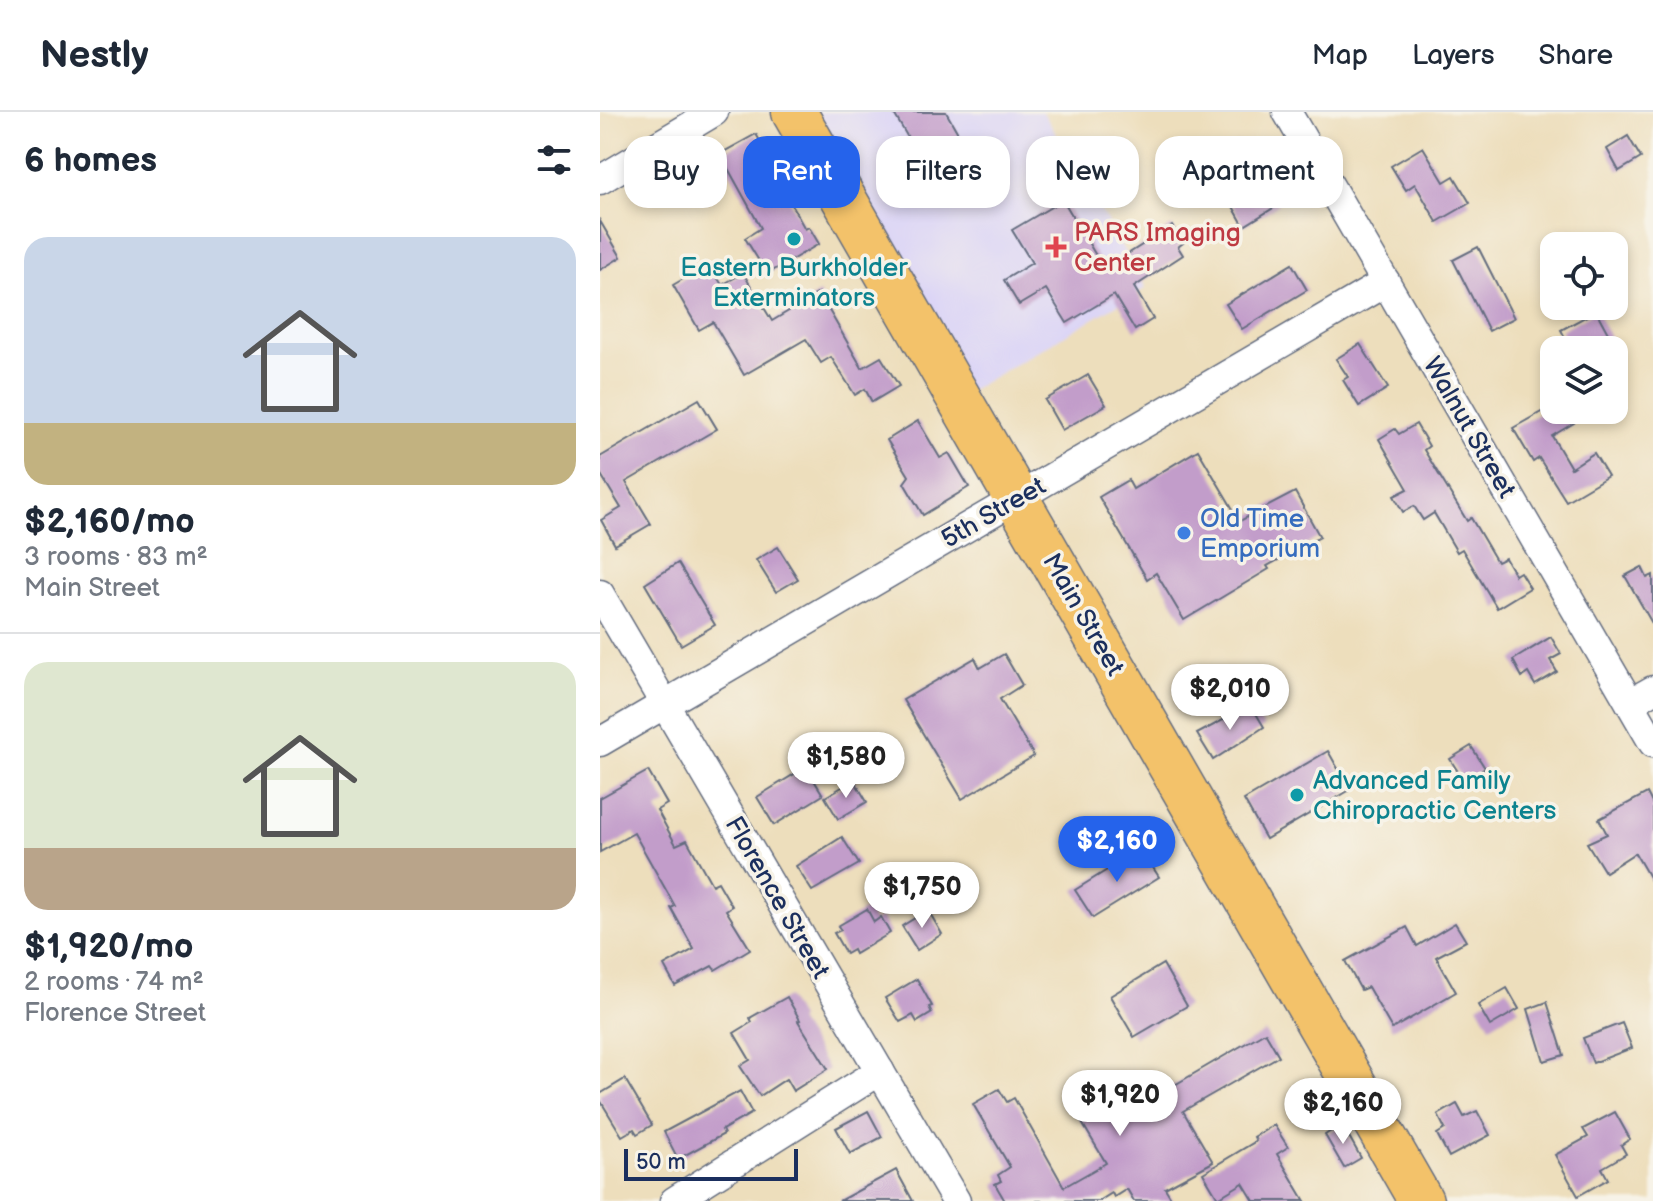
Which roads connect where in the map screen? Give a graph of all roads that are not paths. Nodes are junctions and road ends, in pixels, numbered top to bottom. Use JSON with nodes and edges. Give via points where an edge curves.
{"nodes":[{"id":1,"x":714,"y":112,"type":"edge"},
{"id":2,"x":794,"y":112,"type":"edge"},
{"id":3,"x":1287,"y":112,"type":"edge"},
{"id":4,"x":600,"y":180,"type":"edge"},
{"id":5,"x":1386,"y":282,"type":"junction"},
{"id":6,"x":1017,"y":498,"type":"junction"},
{"id":7,"x":600,"y":594,"type":"edge"},
{"id":8,"x":1642,"y":697,"type":"edge"},
{"id":9,"x":665,"y":704,"type":"junction"},
{"id":10,"x":600,"y":742,"type":"edge"},
{"id":11,"x":1653,"y":743,"type":"edge"},
{"id":12,"x":880,"y":1071,"type":"junction"},
{"id":13,"x":674,"y":1201,"type":"edge"},
{"id":14,"x":956,"y":1201,"type":"edge"},
{"id":15,"x":1421,"y":1201,"type":"edge"}],
"edges":[{"from":1,"to":4,"type":"street"},
{"from":2,"to":6,"type":"main road","name":"Main Street"},
{"from":3,"to":5,"type":"street","name":"Walnut Street"},
{"from":5,"to":6,"type":"street","name":"5th Street"},
{"from":5,"to":8,"type":"street","name":"Walnut Street"},
{"from":6,"to":9,"type":"street","name":"5th Street"},
{"from":6,"to":15,"type":"main road","name":"Main Street"},
{"from":7,"to":9,"type":"street","name":"Florence Street"},
{"from":8,"to":11,"type":"street","name":"Walnut Street"},
{"from":9,"to":10,"type":"street","name":"5th Street"},
{"from":9,"to":12,"type":"street","name":"Florence Street"},
{"from":12,"to":13,"type":"street"},
{"from":12,"to":14,"type":"street","name":"Florence Street"}]}
